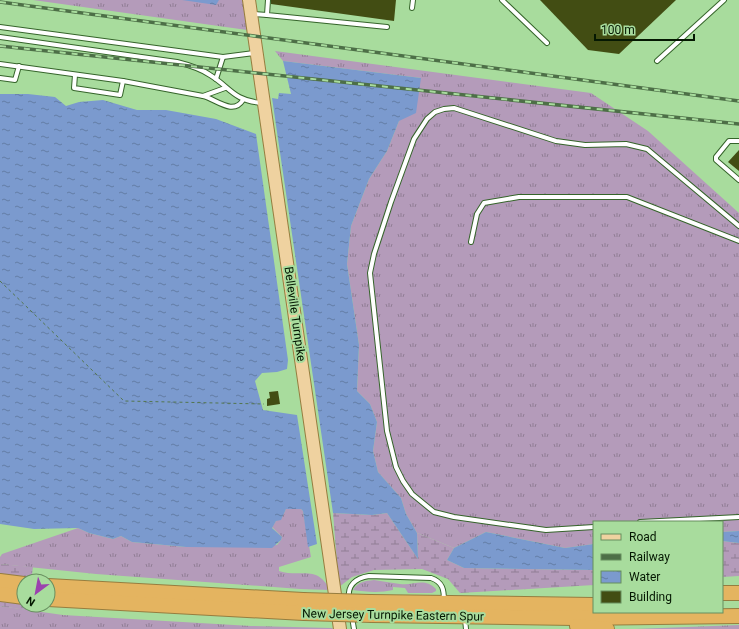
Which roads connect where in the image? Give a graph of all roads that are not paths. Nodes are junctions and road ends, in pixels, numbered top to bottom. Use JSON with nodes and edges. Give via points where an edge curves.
{"nodes":[{"id":1,"x":249,"y":0,"type":"edge"},
{"id":2,"x":268,"y":0,"type":"edge"},
{"id":3,"x":413,"y":0,"type":"edge"},
{"id":4,"x":502,"y":0,"type":"edge"},
{"id":5,"x":724,"y":0,"type":"edge"},
{"id":6,"x":412,"y":8,"type":"dead end"},
{"id":7,"x":251,"y":14,"type":"junction"},
{"id":8,"x":267,"y":15,"type":"junction"},
{"id":9,"x":0,"y":27,"type":"edge"},
{"id":10,"x":387,"y":27,"type":"dead end"},
{"id":11,"x":0,"y":37,"type":"edge"},
{"id":12,"x":547,"y":43,"type":"dead end"},
{"id":13,"x":257,"y":52,"type":"junction"},
{"id":14,"x":223,"y":57,"type":"junction"},
{"id":15,"x":657,"y":61,"type":"dead end"},
{"id":16,"x":0,"y":64,"type":"edge"},
{"id":17,"x":19,"y":66,"type":"junction"},
{"id":18,"x":75,"y":75,"type":"junction"},
{"id":19,"x":0,"y":78,"type":"edge"},
{"id":20,"x":216,"y":79,"type":"junction"},
{"id":21,"x":123,"y":81,"type":"junction"},
{"id":22,"x":225,"y":88,"type":"junction"},
{"id":23,"x":203,"y":96,"type":"junction"},
{"id":24,"x":243,"y":100,"type":"junction"},
{"id":25,"x":264,"y":103,"type":"junction"},
{"id":26,"x":739,"y":141,"type":"edge"},
{"id":27,"x":739,"y":180,"type":"edge"},
{"id":28,"x":739,"y":226,"type":"edge"},
{"id":29,"x":739,"y":241,"type":"edge"},
{"id":30,"x":471,"y":242,"type":"dead end"},
{"id":31,"x":739,"y":517,"type":"edge"},
{"id":32,"x":660,"y":521,"type":"edge"},
{"id":33,"x":593,"y":527,"type":"edge"},
{"id":34,"x":0,"y":581,"type":"edge"},
{"id":35,"x":16,"y":583,"type":"edge"},
{"id":36,"x":56,"y":587,"type":"edge"},
{"id":37,"x":739,"y":592,"type":"edge"},
{"id":38,"x":723,"y":593,"type":"edge"},
{"id":39,"x":0,"y":594,"type":"edge"},
{"id":40,"x":16,"y":596,"type":"edge"},
{"id":41,"x":56,"y":599,"type":"edge"},
{"id":42,"x":739,"y":602,"type":"edge"},
{"id":43,"x":444,"y":603,"type":"junction"},
{"id":44,"x":723,"y":603,"type":"edge"},
{"id":45,"x":592,"y":604,"type":"edge"},
{"id":46,"x":304,"y":606,"type":"junction"},
{"id":47,"x":371,"y":608,"type":"junction"},
{"id":48,"x":739,"y":616,"type":"edge"},
{"id":49,"x":506,"y":617,"type":"junction"},
{"id":50,"x":466,"y":623,"type":"edge"},
{"id":51,"x":340,"y":629,"type":"edge"},
{"id":52,"x":354,"y":629,"type":"edge"},
{"id":53,"x":607,"y":629,"type":"edge"}],
"edges":[{"from":1,"to":7,"type":"main road","name":"Belleville Turnpike"},
{"from":2,"to":8,"type":"lane"},
{"from":3,"to":6,"type":"lane"},
{"from":4,"to":12,"type":"lane"},
{"from":5,"to":15,"type":"lane"},
{"from":7,"to":8,"type":"lane"},
{"from":7,"to":13,"type":"main road","name":"Belleville Turnpike"},
{"from":8,"to":10,"type":"lane"},
{"from":9,"to":14,"type":"lane"},
{"from":11,"to":20,"type":"lane","via":[[178,62],[199,68]]},
{"from":13,"to":14,"type":"lane"},
{"from":13,"to":25,"type":"main road","name":"Belleville Turnpike"},
{"from":14,"to":20,"type":"lane"},
{"from":16,"to":17,"type":"lane"},
{"from":17,"to":18,"type":"lane"},
{"from":17,"to":19,"type":"lane","via":[[15,80]]},
{"from":18,"to":21,"type":"lane"},
{"from":18,"to":21,"type":"lane","via":[[74,88],[120,95]]},
{"from":20,"to":22,"type":"lane"},
{"from":21,"to":23,"type":"lane"},
{"from":22,"to":23,"type":"lane"},
{"from":22,"to":24,"type":"lane"},
{"from":23,"to":24,"type":"lane","via":[[228,107],[240,104]]},
{"from":24,"to":25,"type":"lane"},
{"from":25,"to":51,"type":"main road","name":"Belleville Turnpike"},
{"from":26,"to":27,"type":"lane","via":[[729,141],[716,157],[716,160]]},
{"from":28,"to":33,"type":"lane","via":[[647,149],[626,144],[585,145],[556,141],[454,108],[435,112],[427,119],[414,139],[391,202],[370,273],[387,431],[396,467],[412,494],[434,512],[539,529]]},
{"from":29,"to":30,"type":"lane","via":[[628,197],[608,196],[519,197],[484,203],[476,214]]},
{"from":31,"to":32,"type":"lane"},
{"from":34,"to":35,"type":"highway"},
{"from":36,"to":46,"type":"highway","name":"New Jersey Turnpike Eastern Spur"},
{"from":37,"to":38,"type":"highway"},
{"from":39,"to":40,"type":"highway"},
{"from":41,"to":46,"type":"highway","name":"New Jersey Turnpike Eastern Spur"},
{"from":42,"to":44,"type":"highway"},
{"from":43,"to":45,"type":"highway","name":"New Jersey Turnpike Eastern Spur"},
{"from":43,"to":47,"type":"highway","name":"New Jersey Turnpike Eastern Spur"},
{"from":43,"to":52,"type":"lane","via":[[444,590],[435,579],[364,576],[354,581],[349,589]]},
{"from":46,"to":47,"type":"highway","name":"New Jersey Turnpike Eastern Spur","bridge":true},
{"from":47,"to":50,"type":"highway","name":"New Jersey Turnpike Eastern Spur"},
{"from":48,"to":49,"type":"highway","name":"New Jersey Turnpike Eastern Spur"},
{"from":49,"to":50,"type":"highway","name":"New Jersey Turnpike Eastern Spur"},
{"from":49,"to":53,"type":"highway","via":[[550,625]]}]}
